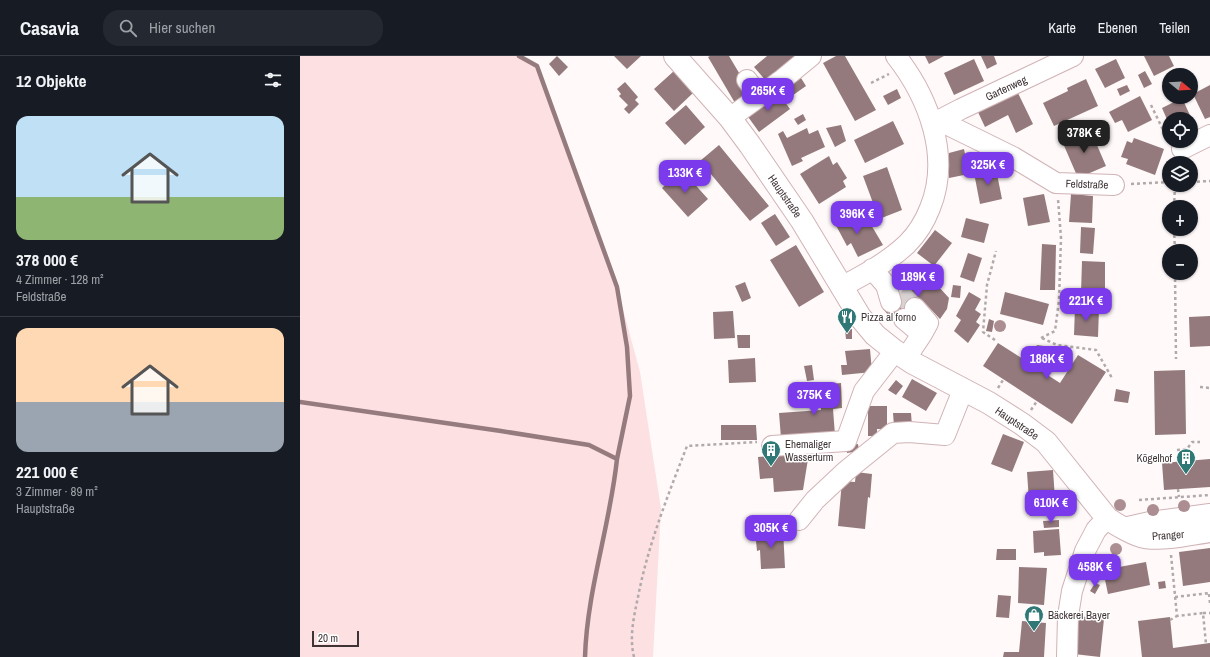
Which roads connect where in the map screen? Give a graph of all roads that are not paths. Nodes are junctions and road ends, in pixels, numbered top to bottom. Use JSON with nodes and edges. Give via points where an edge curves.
{"nodes":[{"id":1,"x":675,"y":56,"type":"edge"},
{"id":2,"x":811,"y":56,"type":"edge"},
{"id":3,"x":896,"y":56,"type":"edge"},
{"id":4,"x":1073,"y":56,"type":"edge"},
{"id":5,"x":747,"y":80,"type":"dead end"},
{"id":6,"x":759,"y":97,"type":"junction"},
{"id":7,"x":730,"y":118,"type":"junction"},
{"id":8,"x":936,"y":123,"type":"junction"},
{"id":9,"x":1210,"y":135,"type":"edge"},
{"id":10,"x":1198,"y":139,"type":"edge"},
{"id":11,"x":1114,"y":185,"type":"road end"},
{"id":12,"x":872,"y":269,"type":"junction"},
{"id":13,"x":841,"y":287,"type":"junction"},
{"id":14,"x":893,"y":294,"type":"tunnel mouth"},
{"id":15,"x":909,"y":314,"type":"tunnel mouth"},
{"id":16,"x":900,"y":355,"type":"junction"},
{"id":17,"x":963,"y":390,"type":"junction"},
{"id":18,"x":772,"y":446,"type":"road end"},
{"id":19,"x":1069,"y":470,"type":"joint"},
{"id":20,"x":1210,"y":515,"type":"edge"},
{"id":21,"x":1107,"y":518,"type":"junction"},
{"id":22,"x":799,"y":520,"type":"dead end"},
{"id":23,"x":1127,"y":529,"type":"junction"},
{"id":24,"x":1210,"y":531,"type":"edge"},
{"id":25,"x":1067,"y":657,"type":"edge"}],
"edges":[{"from":1,"to":7,"type":"main road","name":"Hauptstraße"},
{"from":2,"to":6,"type":"street"},
{"from":3,"to":8,"type":"street","via":[[915,82]]},
{"from":4,"to":8,"type":"street","name":"Gartenweg"},
{"from":5,"to":6,"type":"street"},
{"from":6,"to":7,"type":"street"},
{"from":7,"to":13,"type":"main road","name":"Hauptstraße","via":[[802,221]]},
{"from":8,"to":11,"type":"street","name":"Feldstraße","via":[[1014,157],[1056,183]]},
{"from":8,"to":12,"type":"street","via":[[937,186],[930,208],[922,225],[908,243]]},
{"from":9,"to":10,"type":"street"},
{"from":12,"to":13,"type":"street"},
{"from":12,"to":14,"type":"street"},
{"from":13,"to":16,"type":"main road","name":"Hauptstraße","via":[[875,335]]},
{"from":15,"to":16,"type":"street","via":[[928,322],[922,334]]},
{"from":16,"to":17,"type":"main road","name":"Hauptstraße"},
{"from":16,"to":18,"type":"street","via":[[864,391],[846,441]]},
{"from":17,"to":19,"type":"main road","name":"Hauptstraße","via":[[1022,424],[1046,442]]},
{"from":17,"to":22,"type":"street","via":[[945,435],[893,433],[841,475],[814,500]]},
{"from":19,"to":21,"type":"main road","name":"Pranger"},
{"from":20,"to":23,"type":"main road","name":"Pranger"},
{"from":21,"to":23,"type":"main road","name":"Pranger"},
{"from":21,"to":25,"type":"street","via":[[1096,530],[1085,550],[1072,591],[1068,616]]},
{"from":23,"to":24,"type":"main road","name":"Pranger","via":[[1144,537],[1169,537]]}]}
